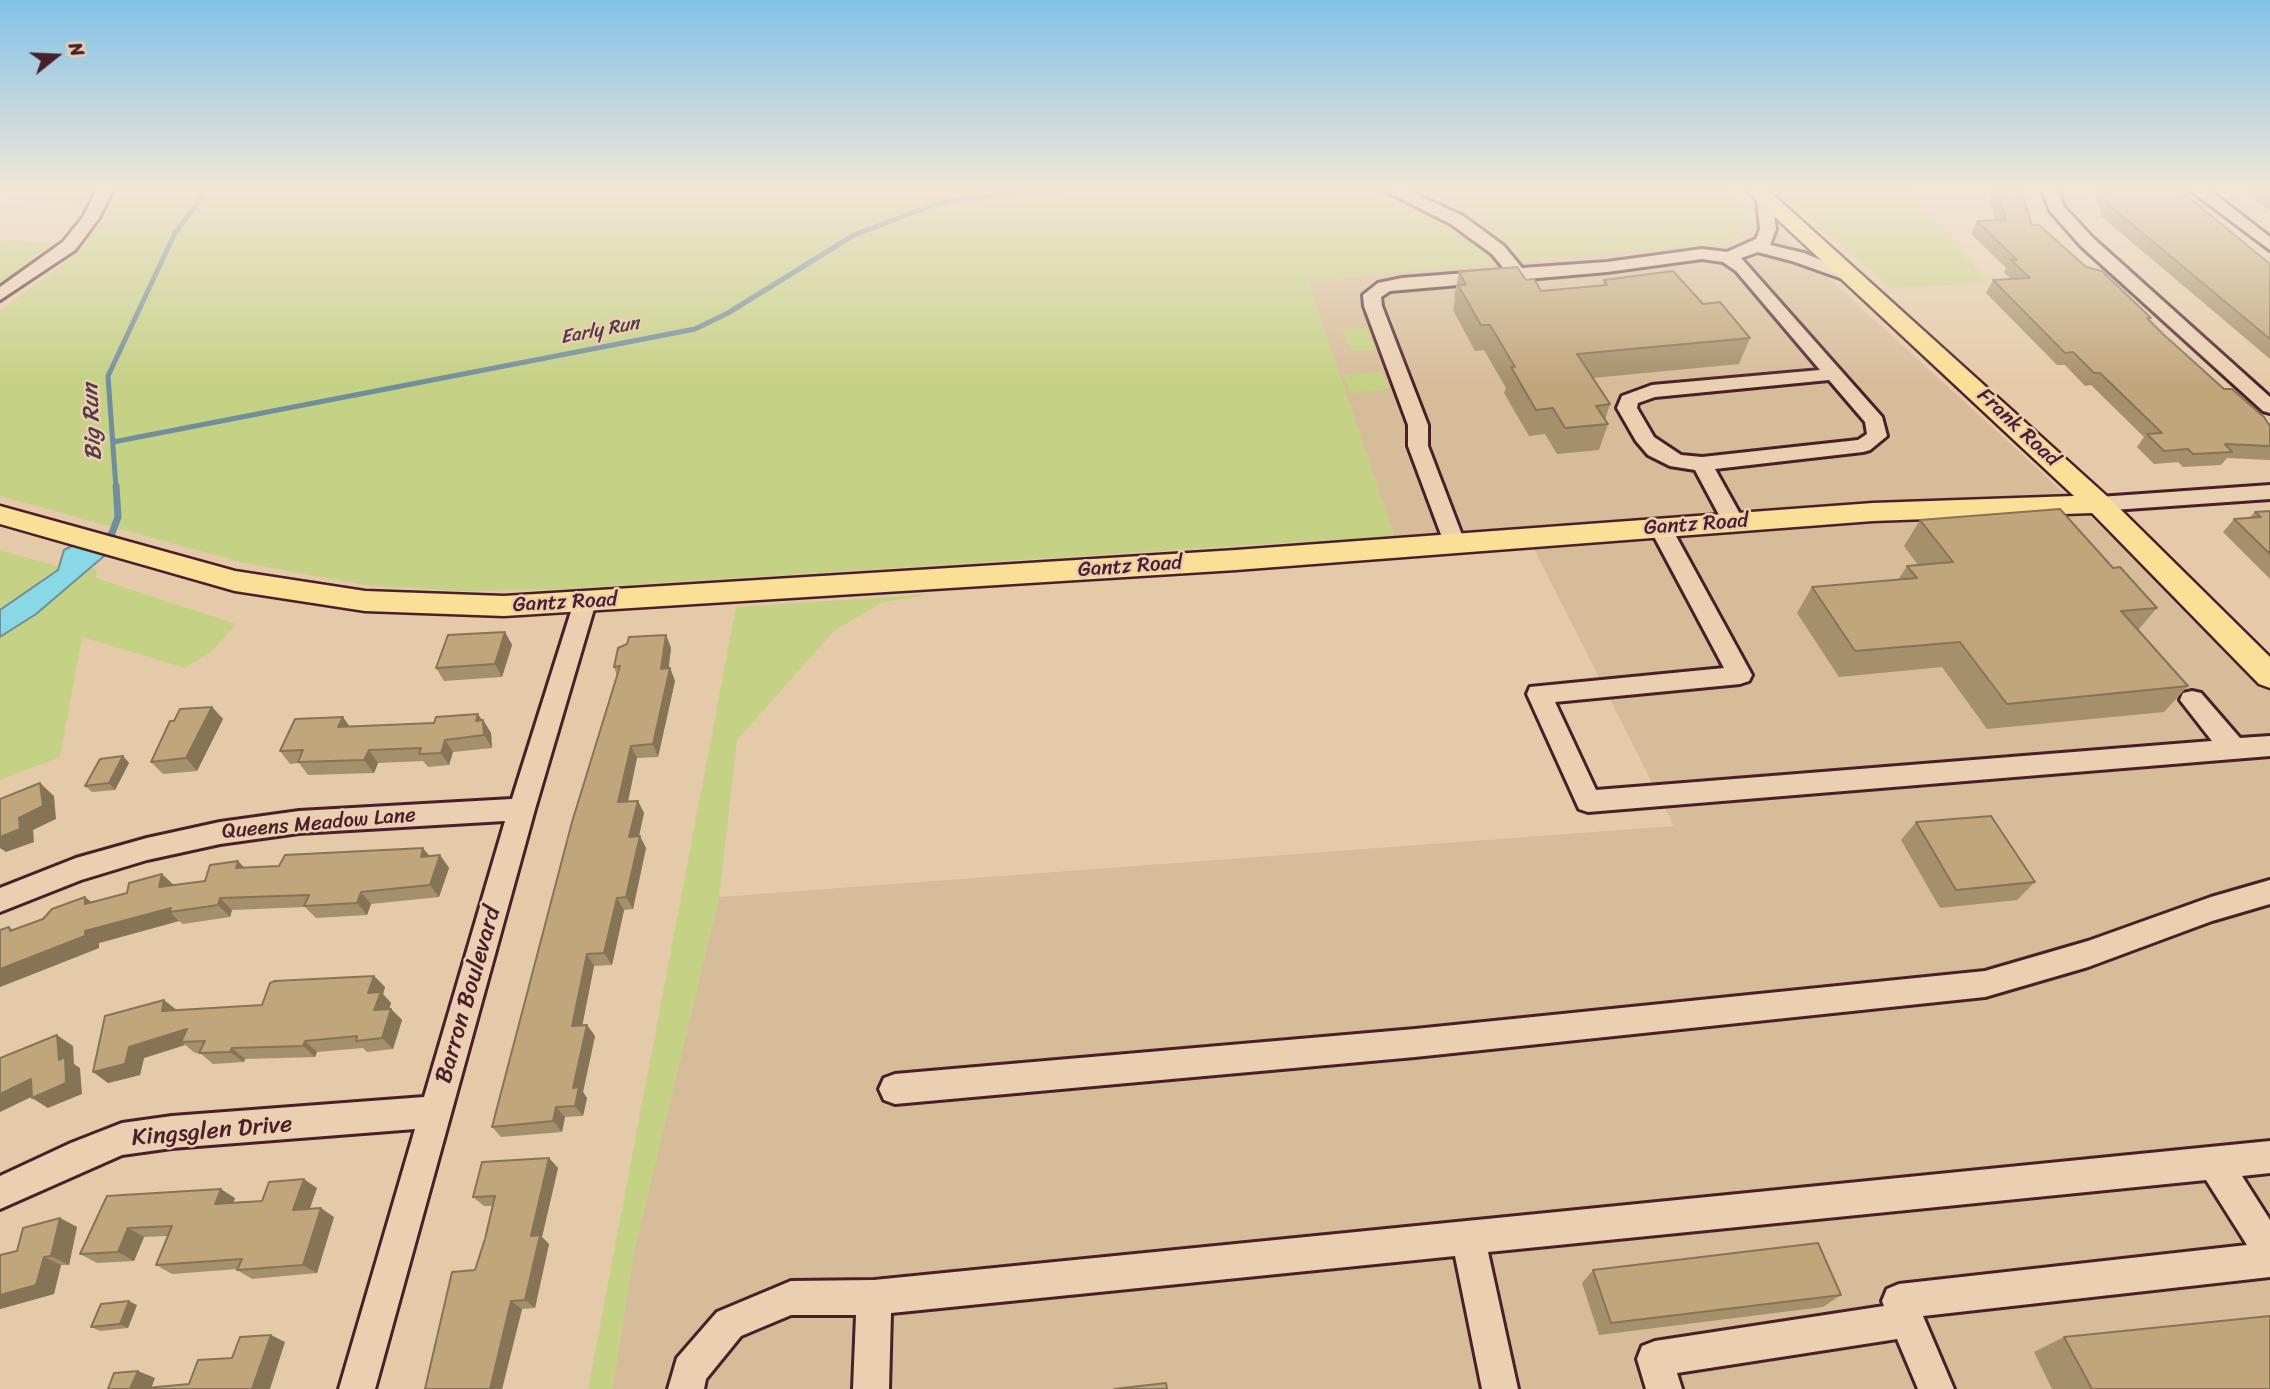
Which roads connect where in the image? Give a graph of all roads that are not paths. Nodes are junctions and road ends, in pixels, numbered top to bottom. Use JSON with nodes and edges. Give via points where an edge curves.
{"nodes":[{"id":1,"x":56,"y":255,"type":"edge"},
{"id":2,"x":1502,"y":255,"type":"edge"},
{"id":3,"x":1694,"y":255,"type":"edge"},
{"id":4,"x":1709,"y":255,"type":"edge"},
{"id":5,"x":1734,"y":255,"type":"edge"},
{"id":6,"x":1789,"y":255,"type":"edge"},
{"id":7,"x":1828,"y":255,"type":"edge"},
{"id":8,"x":2101,"y":255,"type":"edge"},
{"id":9,"x":1728,"y":257,"type":"junction"},
{"id":10,"x":1517,"y":274,"type":"junction"},
{"id":11,"x":1854,"y":278,"type":"junction"},
{"id":12,"x":0,"y":295,"type":"edge"},
{"id":13,"x":1834,"y":374,"type":"junction"},
{"id":14,"x":2270,"y":407,"type":"edge"},
{"id":15,"x":1702,"y":464,"type":"junction"},
{"id":16,"x":2270,"y":492,"type":"edge"},
{"id":17,"x":2099,"y":504,"type":"junction"},
{"id":18,"x":0,"y":515,"type":"edge"},
{"id":19,"x":1734,"y":523,"type":"junction"},
{"id":20,"x":1660,"y":527,"type":"junction"},
{"id":21,"x":1454,"y":543,"type":"junction"},
{"id":22,"x":585,"y":601,"type":"junction"},
{"id":23,"x":2270,"y":676,"type":"edge"},
{"id":24,"x":2192,"y":700,"type":"dead end"},
{"id":25,"x":2270,"y":746,"type":"edge"},
{"id":26,"x":2235,"y":749,"type":"junction"},
{"id":27,"x":522,"y":809,"type":"junction"},
{"id":28,"x":2270,"y":892,"type":"edge"},
{"id":29,"x":0,"y":900,"type":"edge"},
{"id":30,"x":895,"y":1089,"type":"dead end"},
{"id":31,"x":435,"y":1112,"type":"junction"},
{"id":32,"x":2270,"y":1157,"type":"edge"},
{"id":33,"x":2214,"y":1162,"type":"junction"},
{"id":34,"x":0,"y":1193,"type":"edge"},
{"id":35,"x":1468,"y":1238,"type":"junction"},
{"id":36,"x":2270,"y":1251,"type":"edge"},
{"id":37,"x":2270,"y":1261,"type":"edge"},
{"id":38,"x":874,"y":1297,"type":"junction"},
{"id":39,"x":1906,"y":1320,"type":"junction"},
{"id":40,"x":357,"y":1389,"type":"edge"},
{"id":41,"x":686,"y":1389,"type":"edge"},
{"id":42,"x":871,"y":1389,"type":"edge"},
{"id":43,"x":1500,"y":1389,"type":"edge"},
{"id":44,"x":1664,"y":1389,"type":"edge"},
{"id":45,"x":1936,"y":1389,"type":"edge"}],
"edges":[{"from":1,"to":12,"type":"street"},
{"from":2,"to":10,"type":"street"},
{"from":3,"to":10,"type":"street"},
{"from":4,"to":9,"type":"street"},
{"from":5,"to":9,"type":"street"},
{"from":6,"to":11,"type":"street"},
{"from":7,"to":11,"type":"main road","name":"Frank Road"},
{"from":8,"to":14,"type":"street"},
{"from":9,"to":13,"type":"street","via":[[1742,267]]},
{"from":10,"to":21,"type":"street","via":[[1402,283],[1372,295],[1418,425],[1418,446]]},
{"from":11,"to":17,"type":"main road","name":"Frank Road"},
{"from":13,"to":15,"type":"street","via":[[1875,421],[1877,436],[1863,446]]},
{"from":13,"to":15,"type":"street","via":[[1652,391],[1629,400],[1627,408],[1655,450],[1677,461]]},
{"from":15,"to":19,"type":"street"},
{"from":16,"to":17,"type":"street","name":"Gantz Road"},
{"from":17,"to":19,"type":"main road","name":"Gantz Road","via":[[1923,509]]},
{"from":17,"to":23,"type":"main road","name":"Frank Road"},
{"from":18,"to":22,"type":"main road","name":"Gantz Road","via":[[235,581],[327,596],[434,605]]},
{"from":19,"to":20,"type":"main road","name":"Gantz Road"},
{"from":20,"to":21,"type":"main road","name":"Gantz Road"},
{"from":20,"to":26,"type":"street","via":[[1740,675],[1539,694],[1588,801]]},
{"from":21,"to":22,"type":"main road","name":"Gantz Road"},
{"from":22,"to":27,"type":"street","name":"Barron Boulevard"},
{"from":24,"to":26,"type":"street"},
{"from":25,"to":26,"type":"street"},
{"from":27,"to":29,"type":"street","name":"Queens Meadow Lane","via":[[299,822],[220,833],[100,863]]},
{"from":27,"to":31,"type":"street","name":"Barron Boulevard"},
{"from":28,"to":30,"type":"street","via":[[1985,984],[1415,1043]]},
{"from":31,"to":34,"type":"street","name":"Kingsglen Drive","via":[[122,1139]]},
{"from":31,"to":40,"type":"street","name":"Barron Boulevard"},
{"from":32,"to":33,"type":"street"},
{"from":33,"to":35,"type":"street"},
{"from":33,"to":36,"type":"street"},
{"from":35,"to":38,"type":"street"},
{"from":35,"to":43,"type":"street"},
{"from":37,"to":39,"type":"street","via":[[1899,1301]]},
{"from":38,"to":41,"type":"street","via":[[791,1298],[729,1324],[690,1371]]},
{"from":38,"to":42,"type":"street"},
{"from":39,"to":44,"type":"street","via":[[1654,1359]]},
{"from":39,"to":45,"type":"street"}]}
